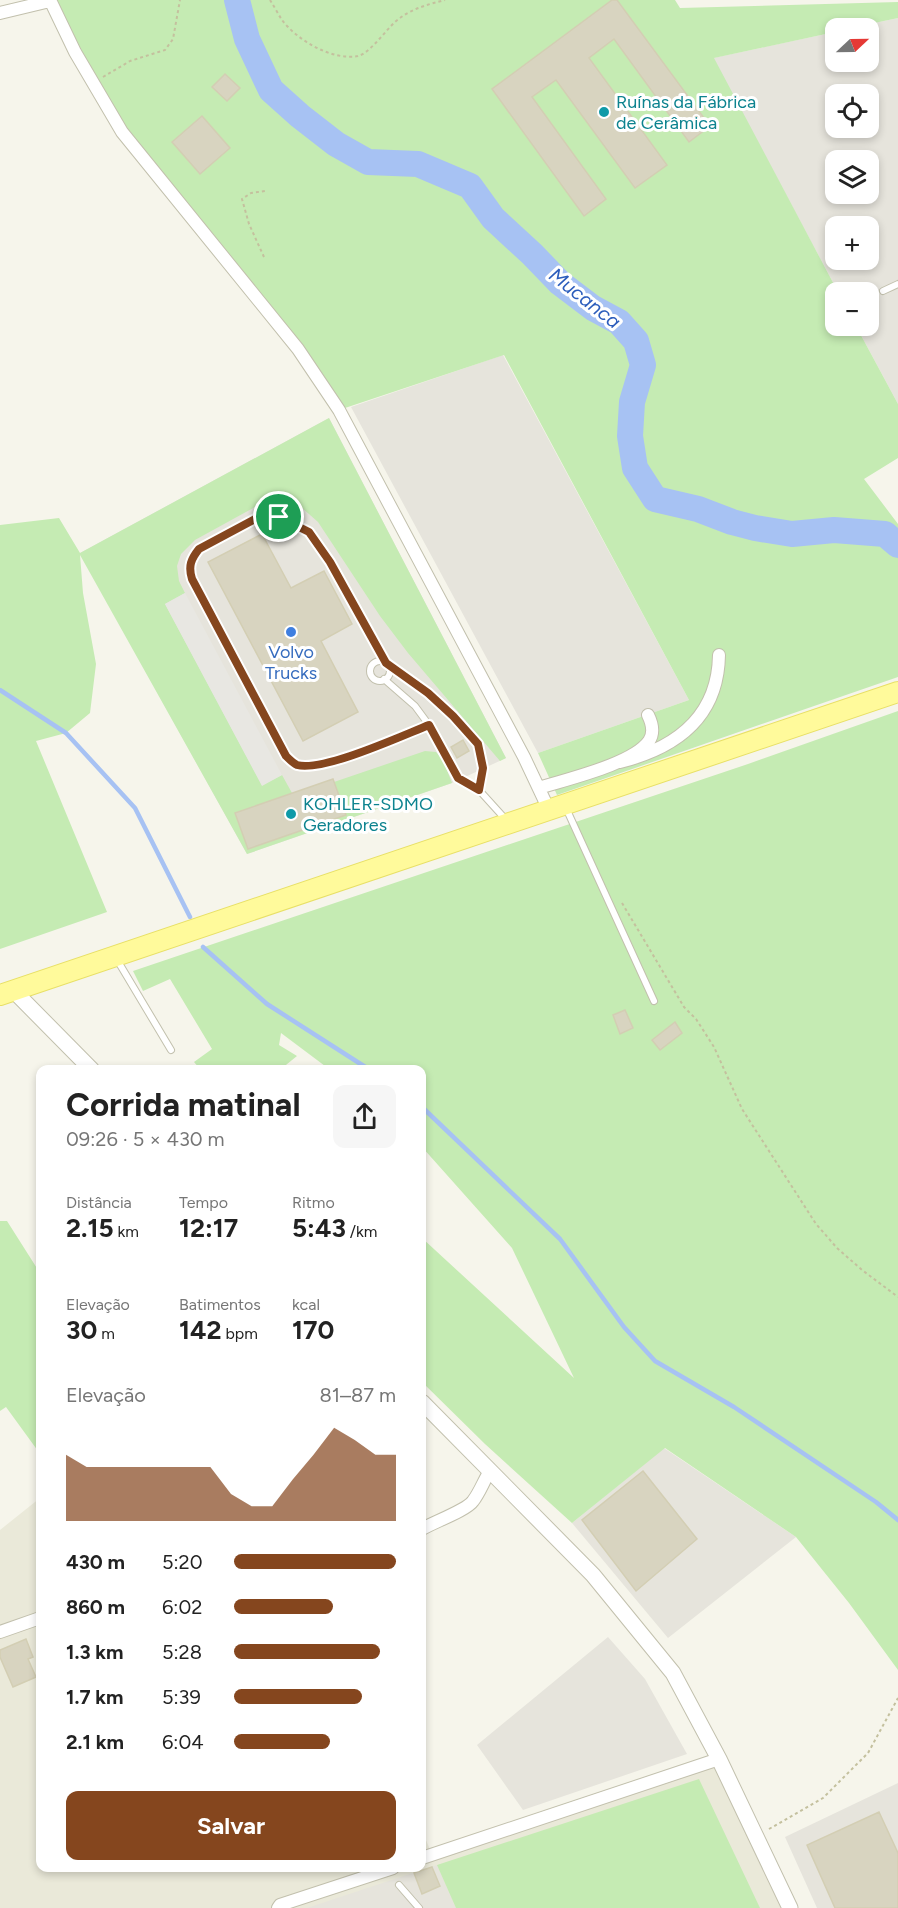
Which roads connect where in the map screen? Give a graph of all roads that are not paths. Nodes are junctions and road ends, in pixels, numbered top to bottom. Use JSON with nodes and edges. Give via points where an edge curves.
{"nodes":[{"id":1,"x":50,"y":0,"type":"edge"},
{"id":2,"x":0,"y":13,"type":"edge"},
{"id":3,"x":898,"y":284,"type":"edge"},
{"id":4,"x":883,"y":291,"type":"dead end"},
{"id":5,"x":719,"y":655,"type":"dead end"},
{"id":6,"x":386,"y":663,"type":"junction"},
{"id":7,"x":384,"y":679,"type":"junction"},
{"id":8,"x":898,"y":692,"type":"edge"},
{"id":9,"x":648,"y":715,"type":"dead end"},
{"id":10,"x":429,"y":725,"type":"junction"},
{"id":11,"x":620,"y":762,"type":"junction"},
{"id":12,"x":539,"y":788,"type":"junction"},
{"id":13,"x":479,"y":790,"type":"junction"},
{"id":14,"x":557,"y":807,"type":"junction"},
{"id":15,"x":509,"y":823,"type":"junction"},
{"id":16,"x":115,"y":956,"type":"junction"},
{"id":17,"x":7,"y":992,"type":"edge"},
{"id":18,"x":654,"y":1001,"type":"dead end"},
{"id":19,"x":171,"y":1050,"type":"dead end"},
{"id":20,"x":87,"y":1065,"type":"edge"},
{"id":21,"x":426,"y":1406,"type":"edge"},
{"id":22,"x":490,"y":1470,"type":"junction"},
{"id":23,"x":426,"y":1527,"type":"edge"},
{"id":24,"x":36,"y":1619,"type":"edge"},
{"id":25,"x":0,"y":1632,"type":"edge"},
{"id":26,"x":720,"y":1759,"type":"junction"},
{"id":27,"x":426,"y":1857,"type":"edge"},
{"id":28,"x":382,"y":1872,"type":"edge"},
{"id":29,"x":399,"y":1885,"type":"dead end"},
{"id":30,"x":301,"y":1903,"type":"edge"},
{"id":31,"x":278,"y":1908,"type":"edge"},
{"id":32,"x":419,"y":1908,"type":"edge"},
{"id":33,"x":790,"y":1908,"type":"edge"}],
"edges":[{"from":1,"to":2,"type":"street"},
{"from":1,"to":12,"type":"street","via":[[122,132],[298,349],[339,410]]},
{"from":3,"to":4,"type":"lane"},
{"from":5,"to":11,"type":"street","via":[[719,673],[712,692],[705,710],[692,725],[658,748]]},
{"from":6,"to":7,"type":"lane","via":[[389,672]]},
{"from":6,"to":7,"type":"lane","via":[[376,662],[370,669],[375,680]]},
{"from":6,"to":10,"type":"lane","via":[[309,532],[279,517],[257,518],[199,549],[192,558],[192,579],[286,756],[295,764],[330,763]]},
{"from":6,"to":13,"type":"lane","via":[[428,693],[478,744],[483,768]]},
{"from":7,"to":10,"type":"lane","via":[[415,706]]},
{"from":8,"to":14,"type":"main road"},
{"from":9,"to":11,"type":"street","via":[[653,724],[651,739],[639,752]]},
{"from":10,"to":13,"type":"lane","via":[[458,778]]},
{"from":11,"to":12,"type":"street"},
{"from":12,"to":14,"type":"street"},
{"from":13,"to":15,"type":"lane"},
{"from":14,"to":15,"type":"main road"},
{"from":14,"to":18,"type":"lane","via":[[599,881]]},
{"from":15,"to":16,"type":"main road"},
{"from":16,"to":17,"type":"main road"},
{"from":16,"to":19,"type":"lane"},
{"from":17,"to":20,"type":"street"},
{"from":21,"to":22,"type":"street"},
{"from":22,"to":23,"type":"street","via":[[473,1503]]},
{"from":22,"to":26,"type":"street","via":[[593,1575],[673,1673]]},
{"from":24,"to":25,"type":"street"},
{"from":26,"to":27,"type":"street"},
{"from":26,"to":33,"type":"street"},
{"from":28,"to":30,"type":"street"},
{"from":29,"to":32,"type":"lane"},
{"from":30,"to":31,"type":"street"}]}
